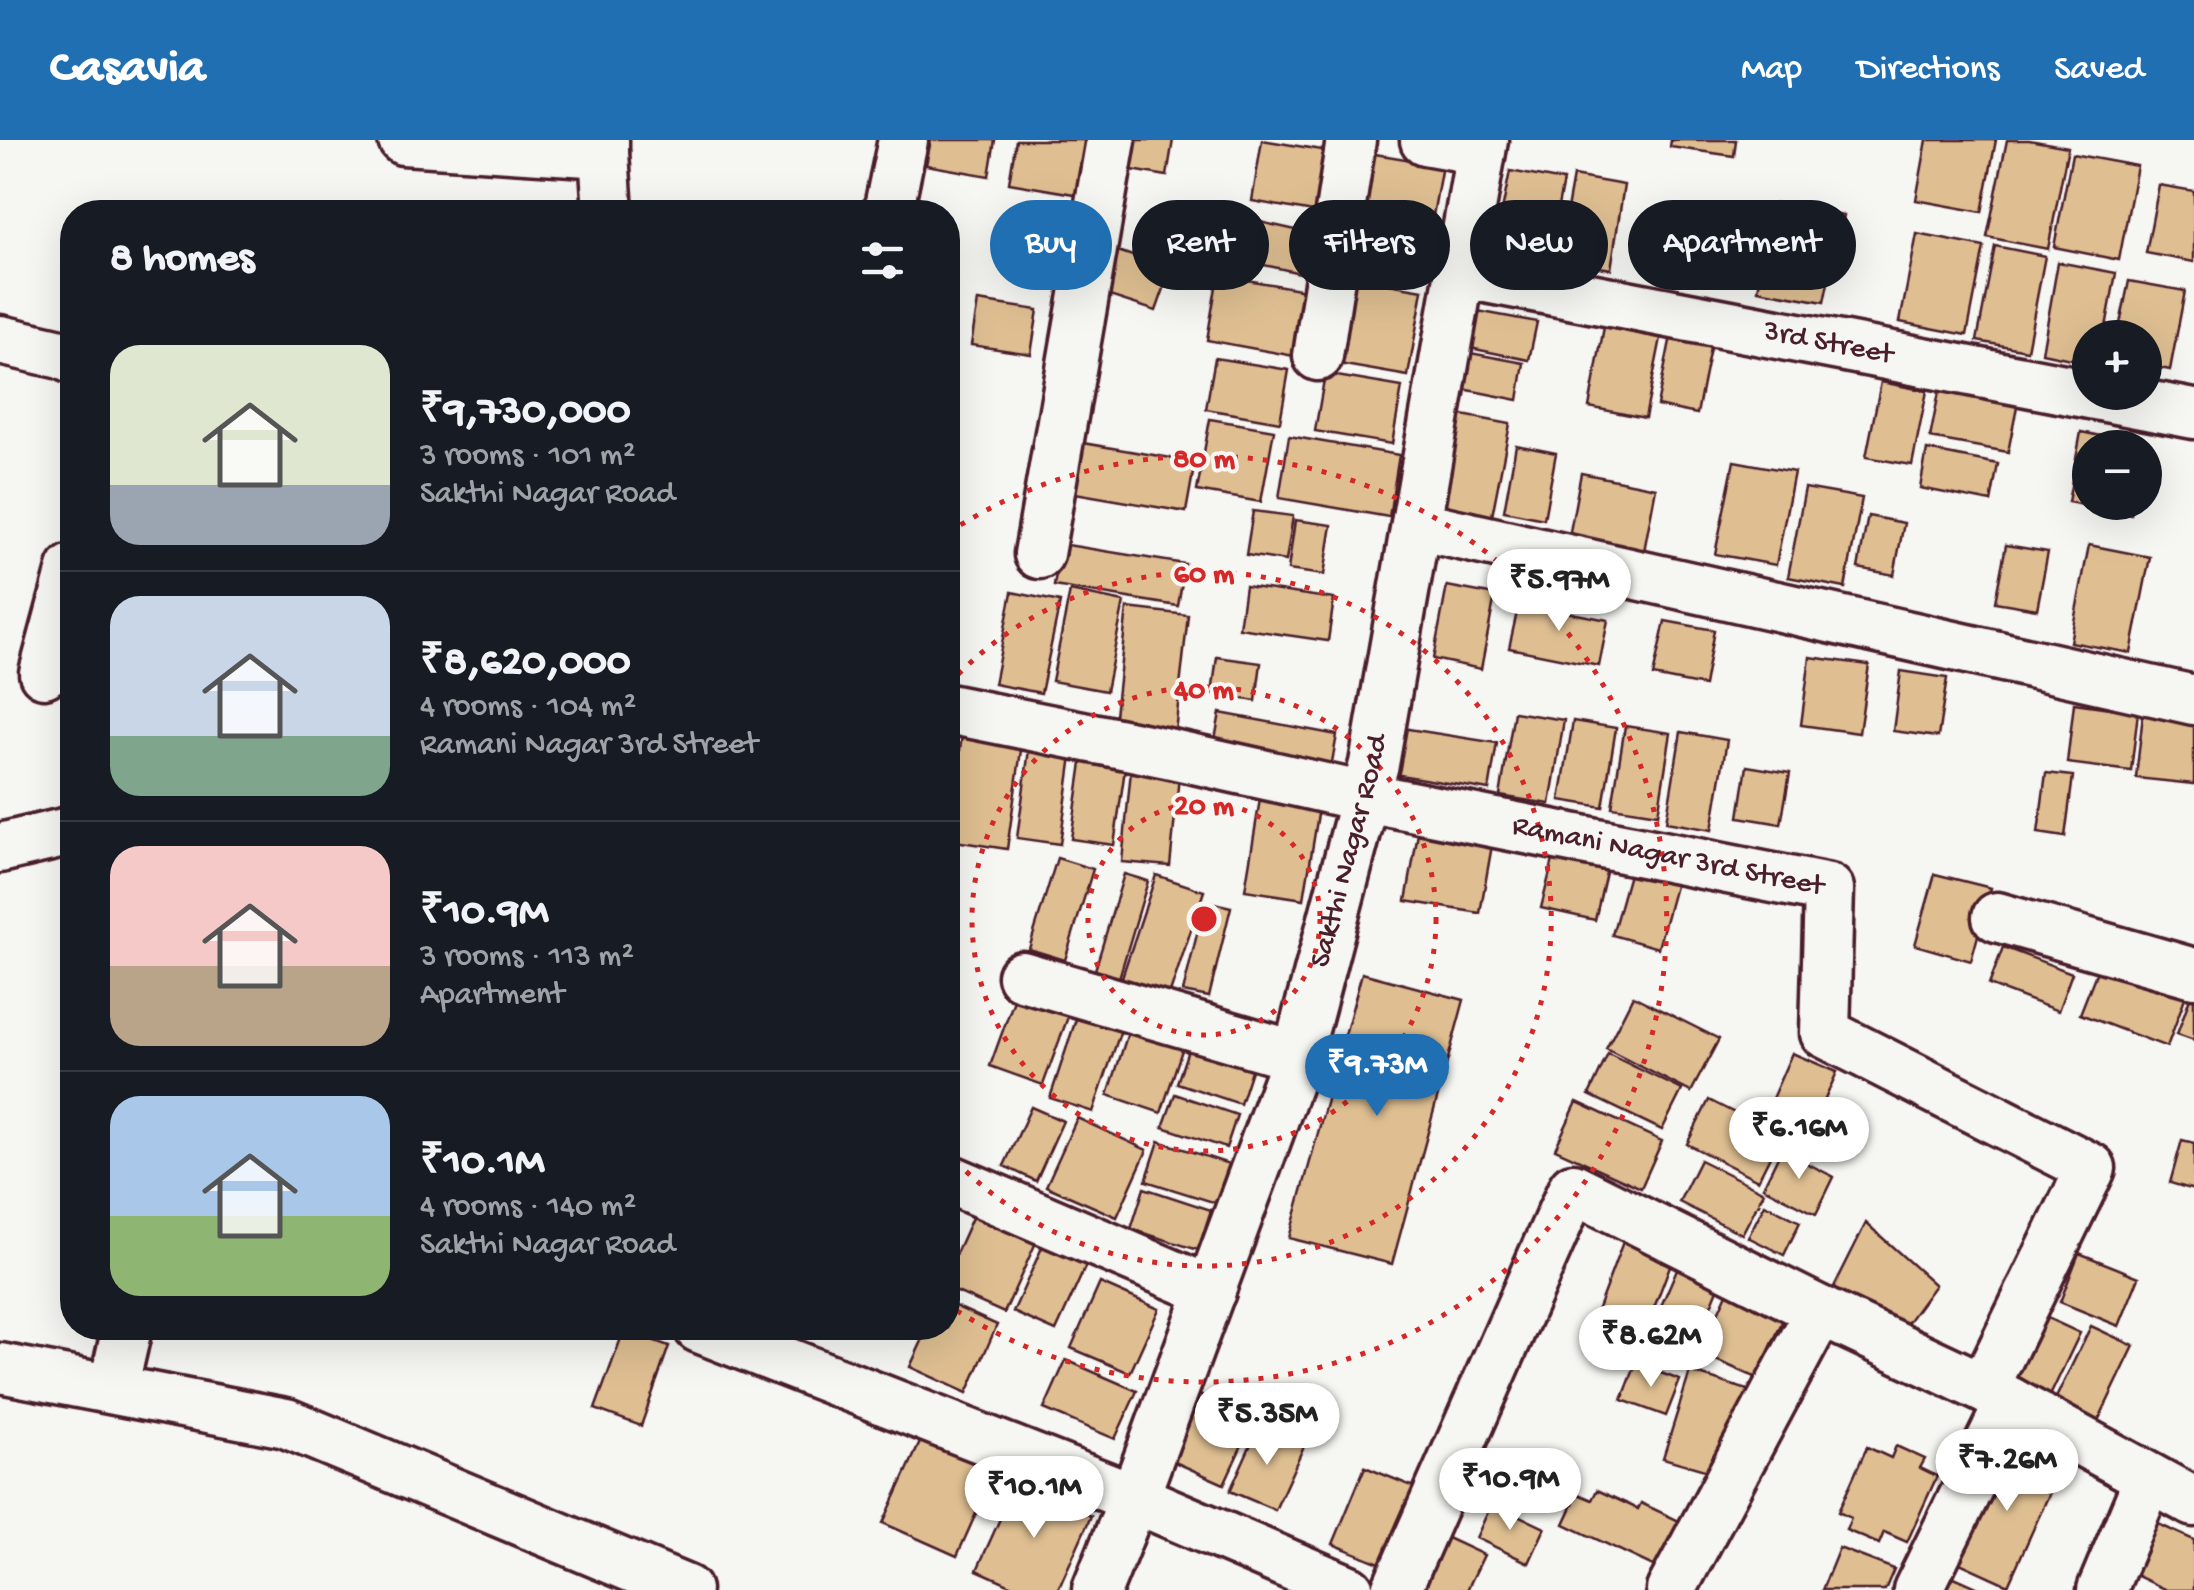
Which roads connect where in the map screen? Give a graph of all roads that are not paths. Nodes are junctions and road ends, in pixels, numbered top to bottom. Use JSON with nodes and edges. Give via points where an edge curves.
{"nodes":[{"id":1,"x":402,"y":140,"type":"edge"},
{"id":2,"x":903,"y":140,"type":"edge"},
{"id":3,"x":1111,"y":140,"type":"edge"},
{"id":4,"x":1351,"y":140,"type":"edge"},
{"id":5,"x":1426,"y":140,"type":"edge"},
{"id":6,"x":1482,"y":145,"type":"edge"},
{"id":7,"x":604,"y":146,"type":"edge"},
{"id":8,"x":607,"y":200,"type":"edge"},
{"id":9,"x":890,"y":200,"type":"edge"},
{"id":10,"x":1460,"y":273,"type":"junction"},
{"id":11,"x":0,"y":340,"type":"edge"},
{"id":12,"x":60,"y":354,"type":"edge"},
{"id":13,"x":1318,"y":356,"type":"dead end"},
{"id":14,"x":2194,"y":414,"type":"edge"},
{"id":15,"x":1416,"y":525,"type":"junction"},
{"id":16,"x":1040,"y":554,"type":"dead end"},
{"id":17,"x":60,"y":614,"type":"edge"},
{"id":18,"x":44,"y":673,"type":"dead end"},
{"id":19,"x":2194,"y":700,"type":"edge"},
{"id":20,"x":960,"y":711,"type":"edge"},
{"id":21,"x":1365,"y":797,"type":"junction"},
{"id":22,"x":60,"y":833,"type":"edge"},
{"id":23,"x":0,"y":848,"type":"edge"},
{"id":24,"x":1997,"y":917,"type":"dead end"},
{"id":25,"x":2194,"y":973,"type":"edge"},
{"id":26,"x":1022,"y":976,"type":"dead end"},
{"id":27,"x":1297,"y":1056,"type":"junction"},
{"id":28,"x":960,"y":1183,"type":"edge"},
{"id":29,"x":1211,"y":1291,"type":"junction"},
{"id":30,"x":1820,"y":1310,"type":"junction"},
{"id":31,"x":124,"y":1340,"type":"edge"},
{"id":32,"x":730,"y":1340,"type":"edge"},
{"id":33,"x":0,"y":1368,"type":"edge"},
{"id":34,"x":113,"y":1389,"type":"junction"},
{"id":35,"x":1997,"y":1395,"type":"junction"},
{"id":36,"x":2149,"y":1478,"type":"junction"},
{"id":37,"x":1134,"y":1498,"type":"junction"},
{"id":38,"x":2194,"y":1502,"type":"edge"},
{"id":39,"x":686,"y":1590,"type":"edge"},
{"id":40,"x":1097,"y":1590,"type":"edge"},
{"id":41,"x":1349,"y":1590,"type":"edge"},
{"id":42,"x":1396,"y":1590,"type":"edge"},
{"id":43,"x":1671,"y":1590,"type":"edge"},
{"id":44,"x":1918,"y":1590,"type":"edge"},
{"id":45,"x":2102,"y":1590,"type":"edge"}],
"edges":[{"from":1,"to":7,"type":"street"},
{"from":2,"to":9,"type":"street"},
{"from":3,"to":16,"type":"street"},
{"from":4,"to":13,"type":"street"},
{"from":5,"to":6,"type":"street"},
{"from":6,"to":10,"type":"street","name":"Sakthi Nagar Road"},
{"from":7,"to":8,"type":"street"},
{"from":10,"to":14,"type":"street","name":"3rd Street"},
{"from":10,"to":15,"type":"street","name":"Sakthi Nagar Road"},
{"from":11,"to":12,"type":"street"},
{"from":15,"to":19,"type":"street"},
{"from":15,"to":21,"type":"street","name":"Sakthi Nagar Road"},
{"from":17,"to":18,"type":"street"},
{"from":20,"to":21,"type":"street"},
{"from":21,"to":27,"type":"street","name":"Sakthi Nagar Road"},
{"from":21,"to":35,"type":"street","name":"Ramani Nagar 3rd Street","via":[[1828,889],[1825,1032],[2091,1168]]},
{"from":22,"to":23,"type":"street"},
{"from":24,"to":25,"type":"street"},
{"from":26,"to":27,"type":"street"},
{"from":27,"to":29,"type":"street","name":"Sakthi Nagar Road"},
{"from":28,"to":29,"type":"street"},
{"from":29,"to":37,"type":"street","name":"Sakthi Nagar Road"},
{"from":30,"to":35,"type":"street"},
{"from":30,"to":42,"type":"street","via":[[1574,1188]]},
{"from":30,"to":43,"type":"street"},
{"from":31,"to":34,"type":"street"},
{"from":32,"to":37,"type":"street"},
{"from":33,"to":34,"type":"street"},
{"from":34,"to":39,"type":"street","via":[[286,1423]]},
{"from":35,"to":36,"type":"street"},
{"from":35,"to":44,"type":"street"},
{"from":36,"to":38,"type":"street"},
{"from":36,"to":45,"type":"street"},
{"from":37,"to":40,"type":"street","name":"Sakthi Nagar Road"},
{"from":37,"to":41,"type":"street"}]}
